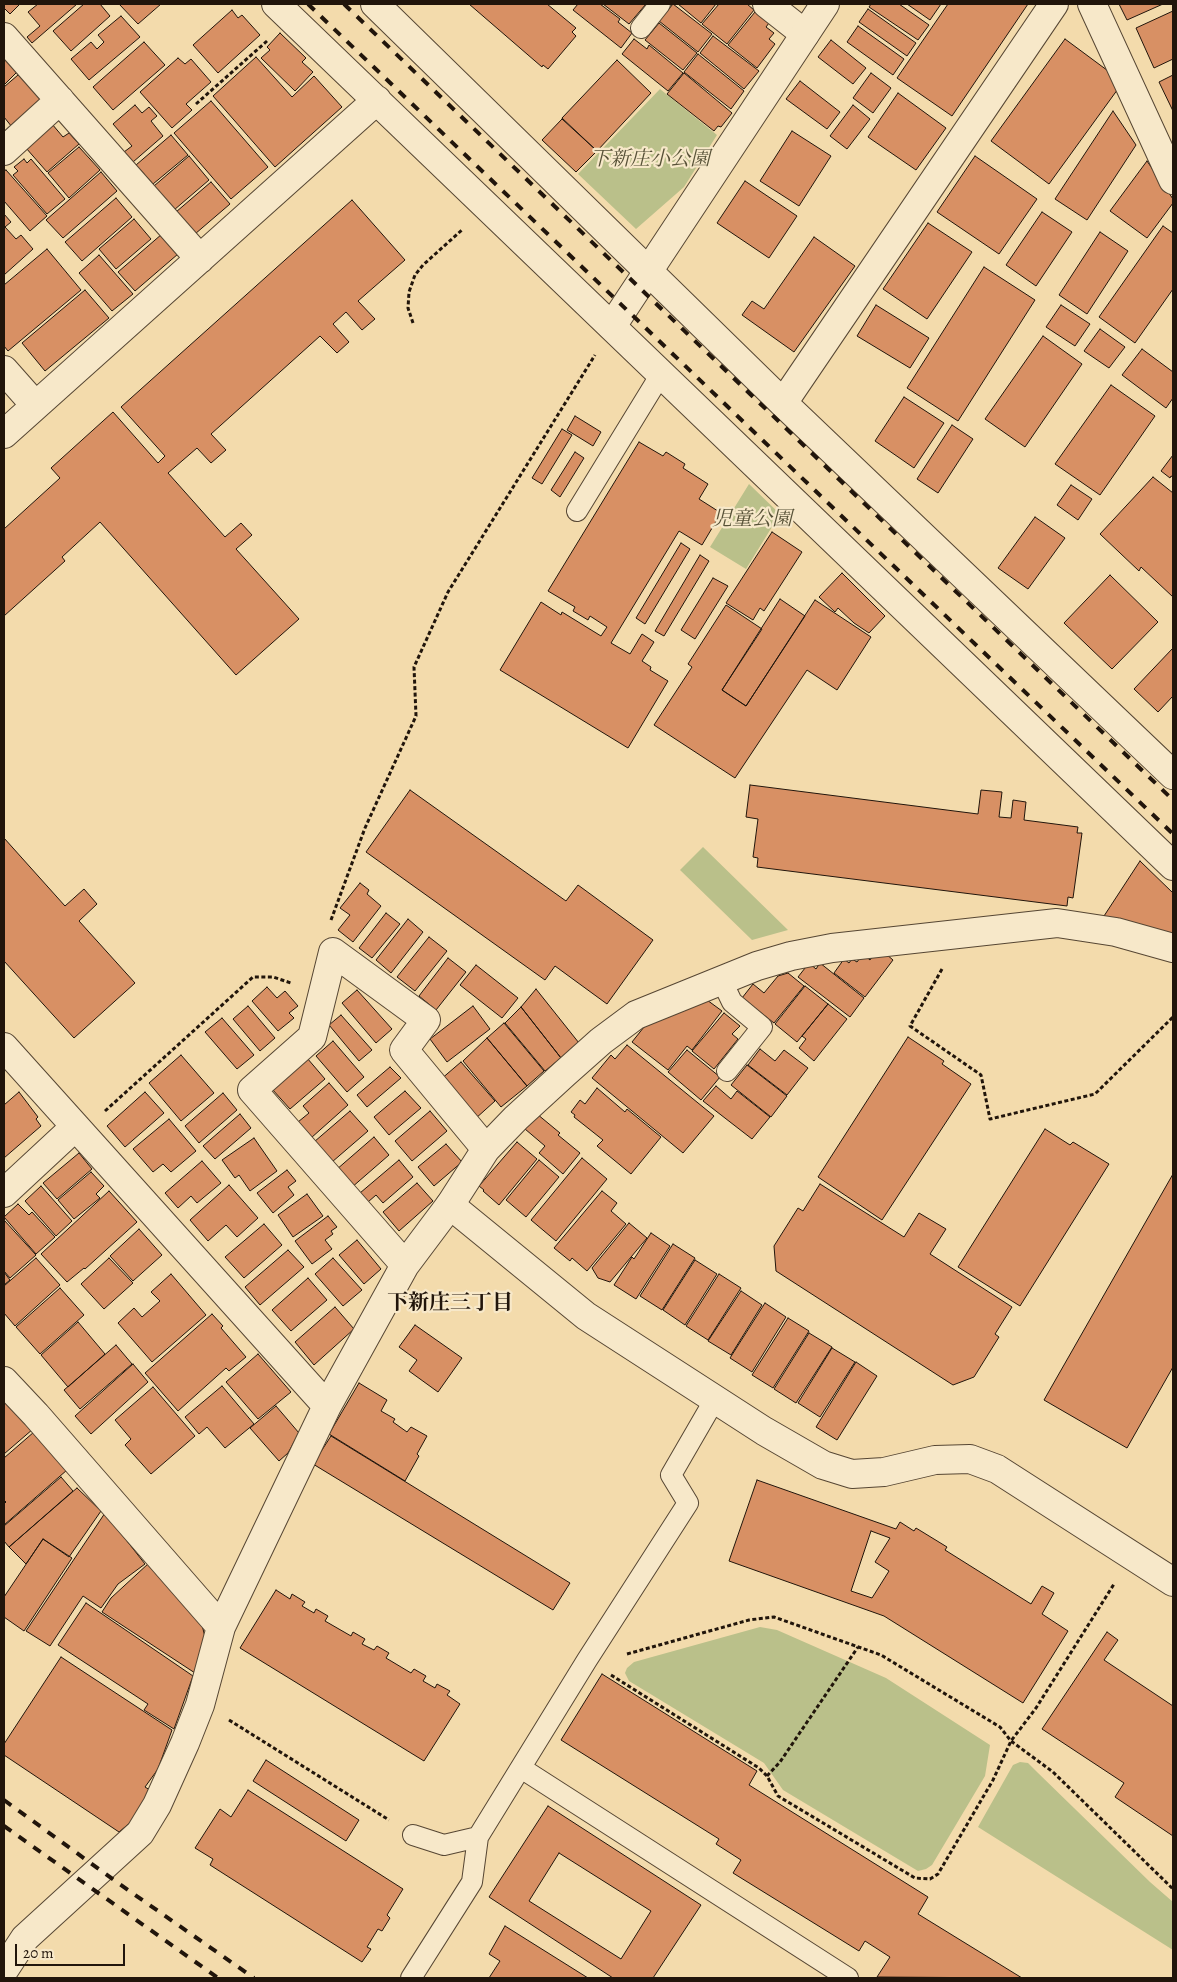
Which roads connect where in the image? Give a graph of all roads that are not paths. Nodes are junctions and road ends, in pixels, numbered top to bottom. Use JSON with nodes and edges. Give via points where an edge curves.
{"nodes":[{"id":1,"x":276,"y":4,"type":"edge"},
{"id":2,"x":375,"y":4,"type":"edge"},
{"id":3,"x":660,"y":4,"type":"edge"},
{"id":4,"x":767,"y":4,"type":"edge"},
{"id":5,"x":825,"y":4,"type":"edge"},
{"id":6,"x":1054,"y":4,"type":"edge"},
{"id":7,"x":1092,"y":4,"type":"edge"},
{"id":8,"x":641,"y":28,"type":"dead end"},
{"id":9,"x":805,"y":34,"type":"junction"},
{"id":10,"x":4,"y":37,"type":"edge"},
{"id":11,"x":60,"y":100,"type":"junction"},
{"id":12,"x":376,"y":100,"type":"junction"},
{"id":13,"x":4,"y":151,"type":"edge"},
{"id":14,"x":1173,"y":180,"type":"edge"},
{"id":15,"x":200,"y":259,"type":"junction"},
{"id":16,"x":648,"y":272,"type":"junction"},
{"id":17,"x":612,"y":326,"type":"junction"},
{"id":18,"x":4,"y":370,"type":"edge"},
{"id":19,"x":661,"y":374,"type":"junction"},
{"id":20,"x":783,"y":403,"type":"junction"},
{"id":21,"x":35,"y":405,"type":"junction"},
{"id":22,"x":4,"y":434,"type":"edge"},
{"id":23,"x":578,"y":510,"type":"dead end"},
{"id":24,"x":1173,"y":776,"type":"edge"},
{"id":25,"x":1173,"y":866,"type":"edge"},
{"id":26,"x":1173,"y":948,"type":"edge"},
{"id":27,"x":721,"y":979,"type":"junction"},
{"id":28,"x":4,"y":1047,"type":"edge"},
{"id":29,"x":726,"y":1071,"type":"dead end"},
{"id":30,"x":78,"y":1130,"type":"junction"},
{"id":31,"x":486,"y":1149,"type":"junction"},
{"id":32,"x":4,"y":1193,"type":"edge"},
{"id":33,"x":450,"y":1205,"type":"junction"},
{"id":34,"x":405,"y":1265,"type":"junction"},
{"id":35,"x":4,"y":1381,"type":"edge"},
{"id":36,"x":716,"y":1400,"type":"junction"},
{"id":37,"x":327,"y":1406,"type":"junction"},
{"id":38,"x":1173,"y":1582,"type":"edge"},
{"id":39,"x":221,"y":1627,"type":"junction"},
{"id":40,"x":521,"y":1768,"type":"junction"},
{"id":41,"x":413,"y":1835,"type":"road end"},
{"id":42,"x":478,"y":1836,"type":"junction"},
{"id":43,"x":4,"y":1970,"type":"edge"},
{"id":44,"x":411,"y":1978,"type":"edge"},
{"id":45,"x":848,"y":1978,"type":"edge"}],
"edges":[{"from":1,"to":12,"type":"street"},
{"from":2,"to":16,"type":"street"},
{"from":3,"to":8,"type":"lane"},
{"from":4,"to":9,"type":"street"},
{"from":5,"to":9,"type":"street"},
{"from":6,"to":20,"type":"street"},
{"from":7,"to":14,"type":"street"},
{"from":9,"to":16,"type":"street"},
{"from":10,"to":11,"type":"street"},
{"from":11,"to":13,"type":"street"},
{"from":11,"to":15,"type":"street"},
{"from":12,"to":15,"type":"street"},
{"from":12,"to":17,"type":"street"},
{"from":15,"to":21,"type":"street"},
{"from":16,"to":17,"type":"street"},
{"from":16,"to":20,"type":"street"},
{"from":17,"to":19,"type":"street"},
{"from":18,"to":21,"type":"street"},
{"from":19,"to":23,"type":"lane"},
{"from":19,"to":25,"type":"street"},
{"from":20,"to":24,"type":"street"},
{"from":21,"to":22,"type":"street"},
{"from":26,"to":27,"type":"street","via":[[1116,932],[1057,923],[832,948],[791,956]]},
{"from":27,"to":29,"type":"lane","via":[[732,1002],[762,1027]]},
{"from":27,"to":31,"type":"street","via":[[636,1015],[570,1068]]},
{"from":28,"to":30,"type":"street"},
{"from":30,"to":32,"type":"street"},
{"from":30,"to":37,"type":"street"},
{"from":31,"to":33,"type":"street"},
{"from":31,"to":34,"type":"street","via":[[404,1050],[426,1020],[333,952],[312,1037],[252,1090]]},
{"from":33,"to":34,"type":"street"},
{"from":33,"to":36,"type":"street","via":[[586,1316]]},
{"from":34,"to":37,"type":"street"},
{"from":35,"to":39,"type":"street"},
{"from":36,"to":38,"type":"street","via":[[824,1465],[852,1474],[884,1472],[935,1460],[970,1459],[997,1469]]},
{"from":36,"to":40,"type":"lane","via":[[672,1475],[688,1503]]},
{"from":37,"to":39,"type":"street"},
{"from":39,"to":43,"type":"street","via":[[200,1705],[158,1805],[140,1833],[25,1938]]},
{"from":40,"to":42,"type":"lane"},
{"from":40,"to":45,"type":"lane"},
{"from":41,"to":42,"type":"lane","via":[[444,1846]]},
{"from":42,"to":44,"type":"lane","via":[[472,1882]]}]}
